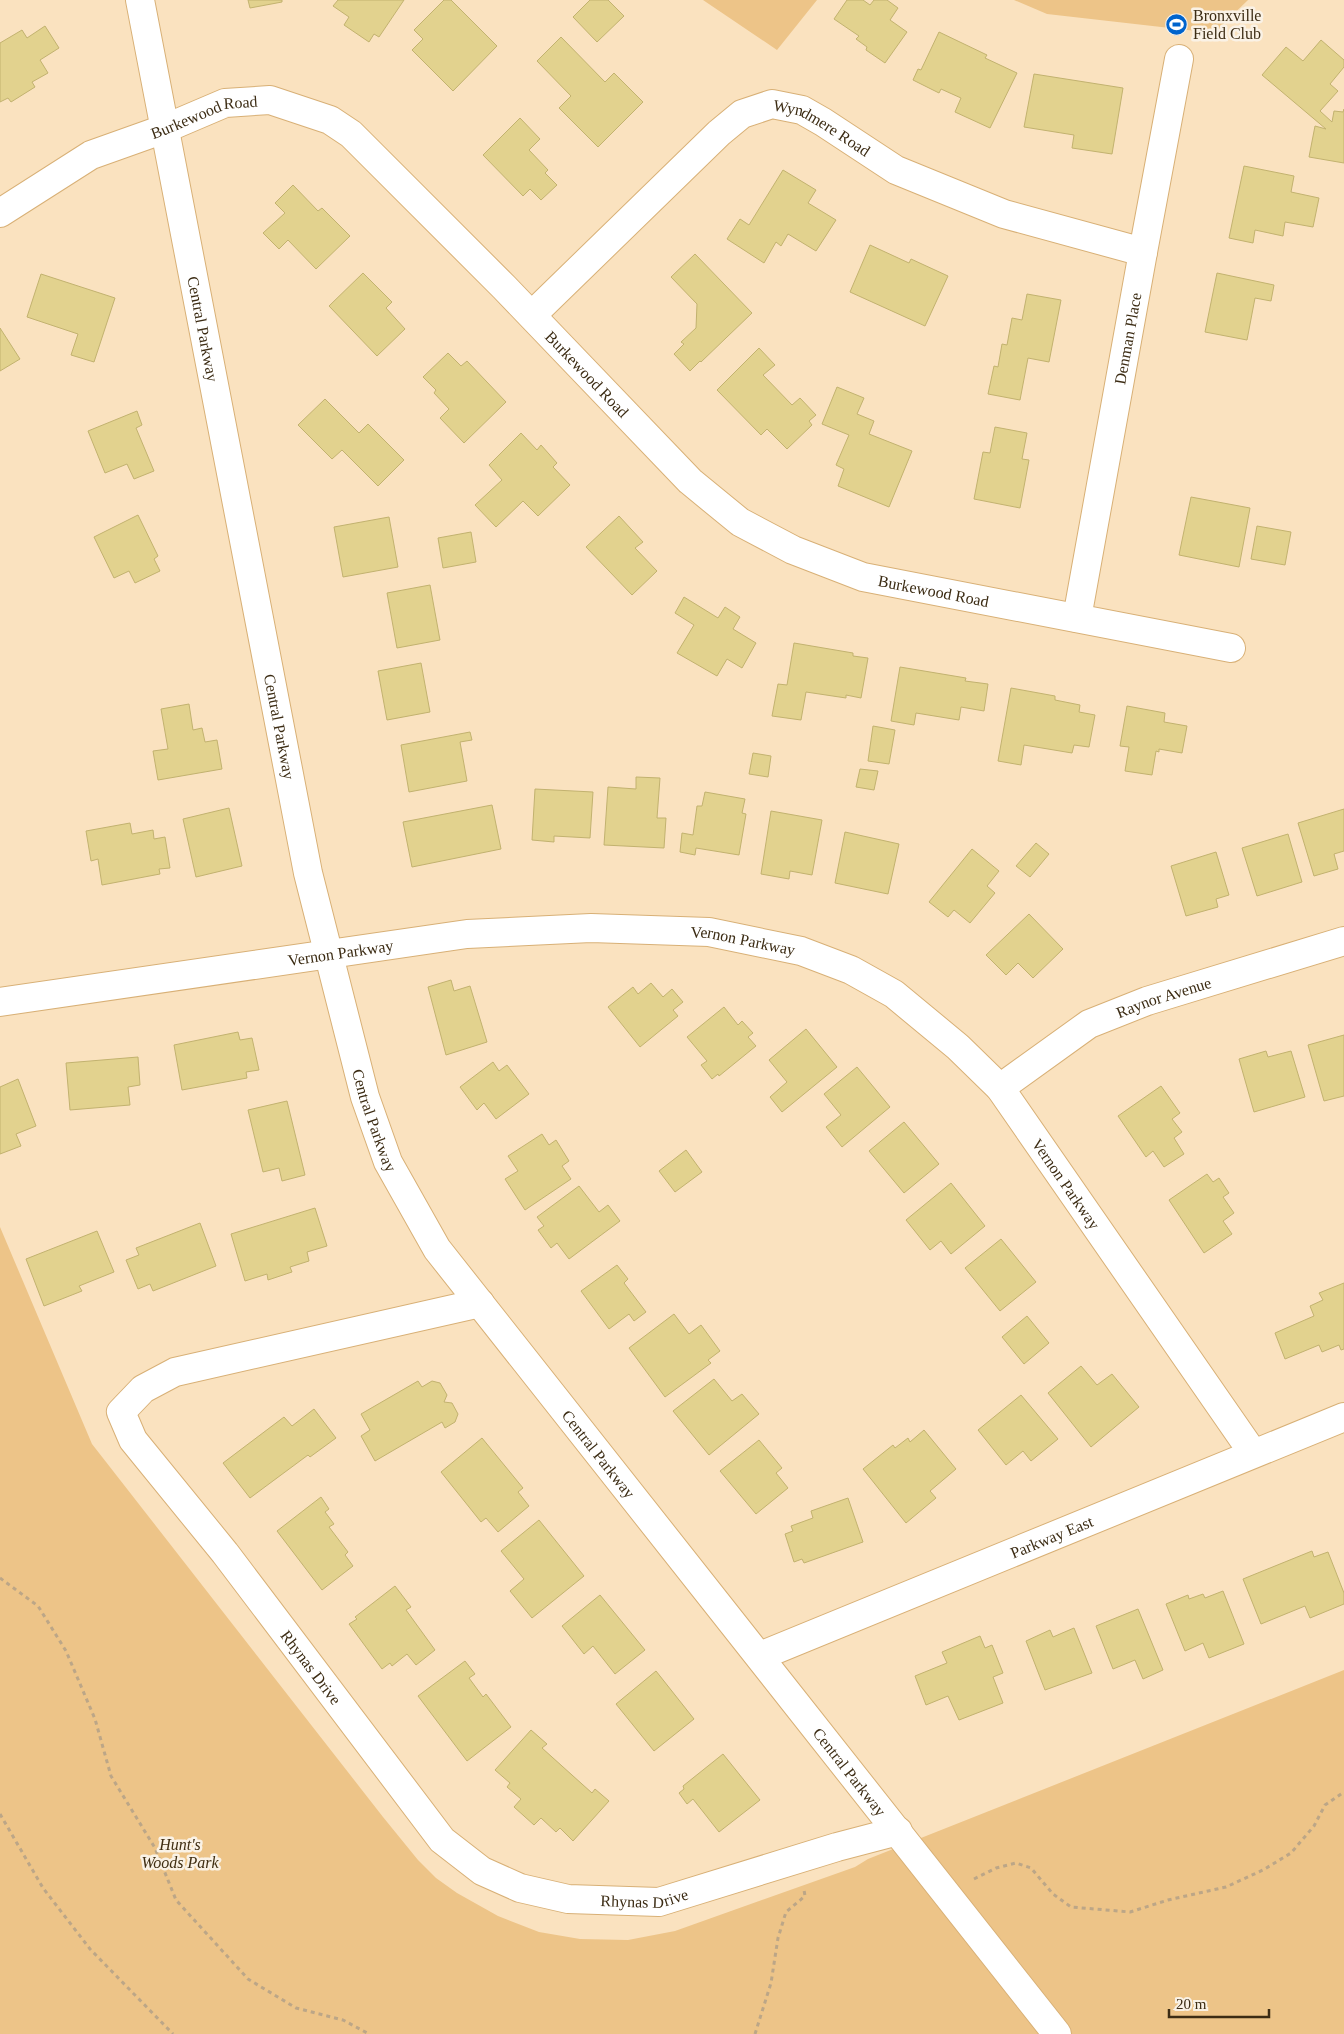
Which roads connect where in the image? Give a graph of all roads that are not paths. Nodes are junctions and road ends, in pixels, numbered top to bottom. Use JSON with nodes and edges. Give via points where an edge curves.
{"nodes":[{"id":1,"x":140,"y":0,"type":"edge"},
{"id":2,"x":1179,"y":60,"type":"dead end"},
{"id":3,"x":164,"y":129,"type":"junction"},
{"id":4,"x":0,"y":212,"type":"edge"},
{"id":5,"x":1143,"y":252,"type":"junction"},
{"id":6,"x":532,"y":315,"type":"junction"},
{"id":7,"x":1078,"y":618,"type":"junction"},
{"id":8,"x":1231,"y":648,"type":"dead end"},
{"id":9,"x":1344,"y":941,"type":"edge"},
{"id":10,"x":328,"y":954,"type":"junction"},
{"id":11,"x":0,"y":1002,"type":"edge"},
{"id":12,"x":1000,"y":1088,"type":"junction"},
{"id":13,"x":480,"y":1303,"type":"junction"},
{"id":14,"x":1344,"y":1417,"type":"edge"},
{"id":15,"x":1253,"y":1453,"type":"junction"},
{"id":16,"x":760,"y":1656,"type":"junction"},
{"id":17,"x":898,"y":1831,"type":"junction"},
{"id":18,"x":1058,"y":2034,"type":"edge"}],
"edges":[{"from":1,"to":3,"type":"street","name":"Central Parkway"},
{"from":2,"to":5,"type":"street","name":"Denman Place"},
{"from":3,"to":4,"type":"street","name":"Burkewood Road","via":[[91,155]]},
{"from":3,"to":6,"type":"street","name":"Burkewood Road","via":[[224,103],[270,100],[330,120],[358,141]]},
{"from":3,"to":10,"type":"street","name":"Central Parkway","via":[[308,874]]},
{"from":5,"to":6,"type":"street","name":"Wyndmere Road","via":[[1004,214],[896,170],[802,110],[772,104],[742,114],[719,133]]},
{"from":5,"to":7,"type":"street","name":"Denman Place"},
{"from":6,"to":7,"type":"street","name":"Burkewood Road","via":[[690,481],[740,522],[792,550],[863,577]]},
{"from":7,"to":8,"type":"street","name":"Burkewood Road"},
{"from":9,"to":12,"type":"street","name":"Raynor Avenue","via":[[1147,1001],[1089,1024]]},
{"from":10,"to":11,"type":"street","name":"Vernon Parkway"},
{"from":10,"to":12,"type":"street","name":"Vernon Parkway","via":[[467,934],[590,928],[708,932],[801,951],[851,970],[894,994],[958,1047]]},
{"from":10,"to":13,"type":"street","name":"Central Parkway","via":[[365,1097],[388,1162],[437,1249]]},
{"from":12,"to":15,"type":"street","name":"Vernon Parkway"},
{"from":13,"to":16,"type":"street","name":"Central Parkway"},
{"from":13,"to":17,"type":"street","name":"Rhynas Drive","via":[[175,1372],[143,1389],[121,1412],[133,1440],[225,1553],[442,1840],[482,1870],[520,1888],[568,1899],[659,1902]]},
{"from":14,"to":15,"type":"street","name":"Parkway East"},
{"from":15,"to":16,"type":"street","name":"Parkway East"},
{"from":16,"to":17,"type":"street","name":"Central Parkway"},
{"from":17,"to":18,"type":"street","name":"Central Parkway"}]}
